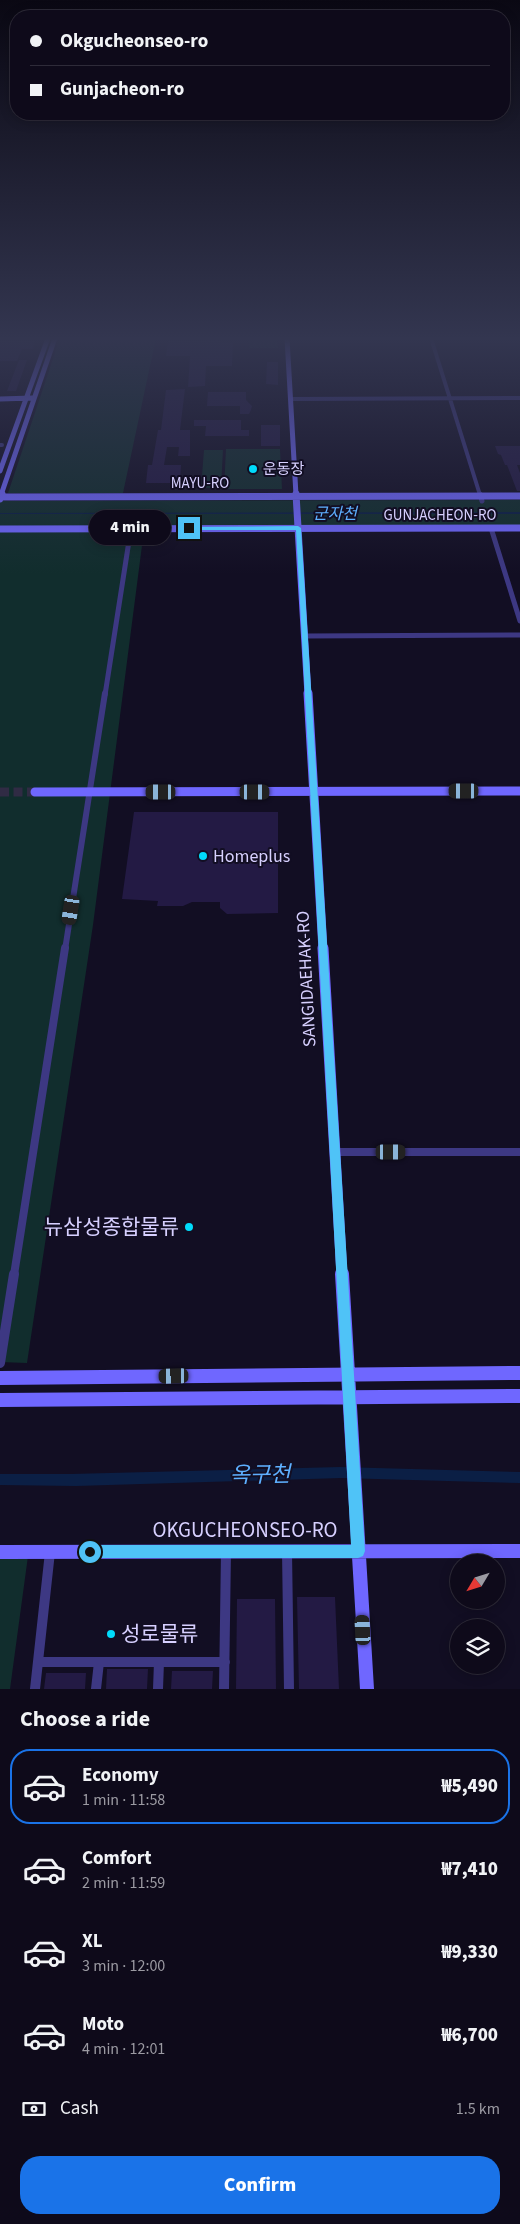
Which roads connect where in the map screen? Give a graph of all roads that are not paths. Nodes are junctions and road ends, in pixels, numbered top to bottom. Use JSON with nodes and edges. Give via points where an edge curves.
{"nodes":[{"id":1,"x":20,"y":417,"type":"edge"},
{"id":2,"x":28,"y":417,"type":"edge"},
{"id":3,"x":292,"y":417,"type":"edge"},
{"id":4,"x":456,"y":417,"type":"edge"},
{"id":5,"x":0,"y":471,"type":"edge"},
{"id":6,"x":520,"y":496,"type":"edge"},
{"id":7,"x":0,"y":498,"type":"edge"},
{"id":8,"x":297,"y":498,"type":"junction"},
{"id":9,"x":481,"y":498,"type":"junction"},
{"id":10,"x":520,"y":500,"type":"edge"},
{"id":11,"x":298,"y":525,"type":"junction"},
{"id":12,"x":131,"y":528,"type":"junction"},
{"id":13,"x":491,"y":528,"type":"junction"},
{"id":14,"x":520,"y":528,"type":"edge"},
{"id":15,"x":0,"y":529,"type":"edge"},
{"id":16,"x":520,"y":621,"type":"edge"},
{"id":17,"x":520,"y":635,"type":"edge"},
{"id":18,"x":305,"y":636,"type":"junction"},
{"id":19,"x":520,"y":791,"type":"edge"},
{"id":20,"x":35,"y":792,"type":"tunnel mouth"},
{"id":21,"x":90,"y":792,"type":"junction"},
{"id":22,"x":314,"y":792,"type":"junction"},
{"id":23,"x":335,"y":1152,"type":"junction"},
{"id":24,"x":520,"y":1152,"type":"edge"},
{"id":25,"x":0,"y":1363,"type":"edge"},
{"id":26,"x":520,"y":1373,"type":"edge"},
{"id":27,"x":348,"y":1374,"type":"junction"},
{"id":28,"x":0,"y":1378,"type":"edge"},
{"id":29,"x":520,"y":1396,"type":"edge"},
{"id":30,"x":350,"y":1397,"type":"junction"},
{"id":31,"x":0,"y":1400,"type":"edge"},
{"id":32,"x":286,"y":1551,"type":"junction"},
{"id":33,"x":358,"y":1551,"type":"junction"},
{"id":34,"x":520,"y":1551,"type":"edge"},
{"id":35,"x":0,"y":1552,"type":"edge"},
{"id":36,"x":50,"y":1552,"type":"junction"},
{"id":37,"x":226,"y":1552,"type":"junction"},
{"id":38,"x":38,"y":1662,"type":"junction"},
{"id":39,"x":99,"y":1662,"type":"junction"},
{"id":40,"x":159,"y":1662,"type":"junction"},
{"id":41,"x":225,"y":1662,"type":"junction"},
{"id":42,"x":35,"y":1689,"type":"edge"},
{"id":43,"x":96,"y":1689,"type":"edge"},
{"id":44,"x":158,"y":1689,"type":"edge"},
{"id":45,"x":224,"y":1689,"type":"edge"},
{"id":46,"x":289,"y":1689,"type":"edge"},
{"id":47,"x":367,"y":1689,"type":"edge"}],
"edges":[{"from":1,"to":5,"type":"street"},
{"from":2,"to":7,"type":"street"},
{"from":3,"to":8,"type":"street"},
{"from":4,"to":9,"type":"street"},
{"from":6,"to":9,"type":"street","name":"MAYU-RO"},
{"from":7,"to":8,"type":"street","name":"MAYU-RO"},
{"from":8,"to":9,"type":"street","name":"MAYU-RO"},
{"from":8,"to":11,"type":"street","name":"SANGIDAEHAK-RO"},
{"from":9,"to":10,"type":"street","name":"MAYU-RO"},
{"from":11,"to":12,"type":"street","name":"GUNJACHEON-RO"},
{"from":11,"to":13,"type":"street","name":"GUNJACHEON-RO"},
{"from":11,"to":18,"type":"street","name":"SANGIDAEHAK-RO"},
{"from":12,"to":15,"type":"street","name":"GUNJACHEON-RO"},
{"from":12,"to":21,"type":"street"},
{"from":13,"to":14,"type":"street","name":"GUNJACHEON-RO"},
{"from":13,"to":16,"type":"street"},
{"from":17,"to":18,"type":"street"},
{"from":18,"to":22,"type":"street","name":"SANGIDAEHAK-RO"},
{"from":19,"to":22,"type":"street"},
{"from":20,"to":21,"type":"street"},
{"from":21,"to":22,"type":"street"},
{"from":21,"to":25,"type":"street"},
{"from":22,"to":23,"type":"street","name":"SANGIDAEHAK-RO"},
{"from":23,"to":24,"type":"street"},
{"from":23,"to":27,"type":"street","name":"SANGIDAEHAK-RO"},
{"from":26,"to":27,"type":"street"},
{"from":27,"to":28,"type":"street"},
{"from":27,"to":30,"type":"street","name":"SANGIDAEHAK-RO"},
{"from":29,"to":30,"type":"street"},
{"from":30,"to":31,"type":"street"},
{"from":30,"to":33,"type":"street","name":"SANGIDAEHAK-RO"},
{"from":32,"to":33,"type":"street","name":"OKGUCHEONSEO-RO"},
{"from":32,"to":37,"type":"street","name":"OKGUCHEONSEO-RO"},
{"from":32,"to":46,"type":"street"},
{"from":33,"to":34,"type":"street","name":"OKGUCHEONSEO-RO"},
{"from":33,"to":47,"type":"street"},
{"from":35,"to":36,"type":"street","name":"OKGUCHEONSEO-RO"},
{"from":36,"to":37,"type":"street","name":"OKGUCHEONSEO-RO"},
{"from":36,"to":38,"type":"street"},
{"from":37,"to":41,"type":"street"},
{"from":38,"to":39,"type":"street"},
{"from":38,"to":42,"type":"street"},
{"from":39,"to":40,"type":"street"},
{"from":39,"to":43,"type":"street"},
{"from":40,"to":41,"type":"street"},
{"from":40,"to":44,"type":"street"},
{"from":41,"to":45,"type":"street"}]}
